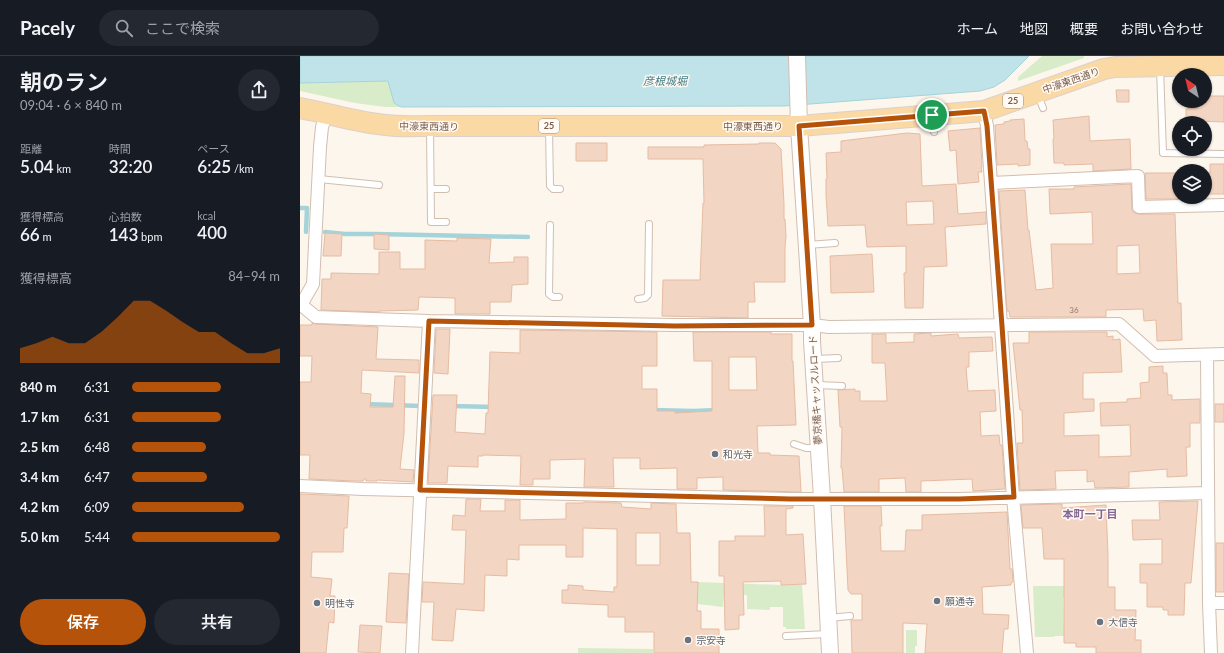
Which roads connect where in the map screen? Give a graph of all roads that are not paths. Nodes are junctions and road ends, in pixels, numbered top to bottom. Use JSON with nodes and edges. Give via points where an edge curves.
{"nodes":[{"id":1,"x":797,"y":56,"type":"edge"},
{"id":2,"x":1224,"y":65,"type":"edge"},
{"id":3,"x":1160,"y":67,"type":"junction"},
{"id":4,"x":300,"y":108,"type":"edge"},
{"id":5,"x":984,"y":111,"type":"junction"},
{"id":6,"x":327,"y":113,"type":"junction"},
{"id":7,"x":430,"y":126,"type":"junction"},
{"id":8,"x":549,"y":126,"type":"junction"},
{"id":9,"x":799,"y":126,"type":"junction"},
{"id":10,"x":1224,"y":154,"type":"edge"},
{"id":11,"x":319,"y":179,"type":"junction"},
{"id":12,"x":991,"y":182,"type":"junction"},
{"id":13,"x":378,"y":185,"type":"dead end"},
{"id":14,"x":431,"y":189,"type":"junction"},
{"id":15,"x":446,"y":189,"type":"dead end"},
{"id":16,"x":560,"y":189,"type":"dead end"},
{"id":17,"x":1224,"y":205,"type":"edge"},
{"id":18,"x":446,"y":222,"type":"dead end"},
{"id":19,"x":649,"y":224,"type":"dead end"},
{"id":20,"x":550,"y":225,"type":"dead end"},
{"id":21,"x":836,"y":243,"type":"dead end"},
{"id":22,"x":807,"y":245,"type":"junction"},
{"id":23,"x":559,"y":297,"type":"dead end"},
{"id":24,"x":638,"y":298,"type":"dead end"},
{"id":25,"x":302,"y":308,"type":"edge"},
{"id":26,"x":429,"y":321,"type":"junction"},
{"id":27,"x":812,"y":325,"type":"junction"},
{"id":28,"x":1002,"y":326,"type":"junction"},
{"id":29,"x":1224,"y":354,"type":"edge"},
{"id":30,"x":1207,"y":355,"type":"junction"},
{"id":31,"x":838,"y":358,"type":"dead end"},
{"id":32,"x":813,"y":359,"type":"junction"},
{"id":33,"x":815,"y":385,"type":"junction"},
{"id":34,"x":842,"y":386,"type":"dead end"},
{"id":35,"x":794,"y":444,"type":"dead end"},
{"id":36,"x":819,"y":448,"type":"junction"},
{"id":37,"x":300,"y":486,"type":"edge"},
{"id":38,"x":420,"y":490,"type":"junction"},
{"id":39,"x":1014,"y":497,"type":"junction"},
{"id":40,"x":822,"y":498,"type":"junction"},
{"id":41,"x":1210,"y":500,"type":"junction"},
{"id":42,"x":1209,"y":603,"type":"junction"},
{"id":43,"x":1224,"y":603,"type":"edge"},
{"id":44,"x":850,"y":616,"type":"dead end"},
{"id":45,"x":828,"y":618,"type":"junction"},
{"id":46,"x":829,"y":634,"type":"junction"},
{"id":47,"x":786,"y":636,"type":"dead end"},
{"id":48,"x":412,"y":653,"type":"edge"},
{"id":49,"x":830,"y":653,"type":"edge"},
{"id":50,"x":1027,"y":653,"type":"edge"},
{"id":51,"x":1210,"y":653,"type":"edge"}],
"edges":[{"from":1,"to":9,"type":"street","name":"夢京橋キャッスルロード"},
{"from":2,"to":3,"type":"main road","name":"中濠東西通り","number":"25"},
{"from":3,"to":5,"type":"main road","name":"中濠東西通り","number":"25","via":[[1104,69],[1040,100]]},
{"from":3,"to":10,"type":"lane","via":[[1163,153]]},
{"from":4,"to":6,"type":"main road","name":"中濠東西通り","number":"25"},
{"from":5,"to":9,"type":"main road","name":"中濠東西通り","number":"25","via":[[933,124]]},
{"from":5,"to":12,"type":"street"},
{"from":6,"to":7,"type":"main road","name":"中濠東西通り","number":"25","via":[[362,122]]},
{"from":6,"to":11,"type":"street","via":[[322,127]]},
{"from":7,"to":8,"type":"main road","name":"中濠東西通り","number":"25"},
{"from":7,"to":14,"type":"lane"},
{"from":8,"to":9,"type":"main road","name":"中濠東西通り","number":"25"},
{"from":8,"to":16,"type":"lane","via":[[550,186],[553,189]]},
{"from":9,"to":22,"type":"street","name":"夢京橋キャッスルロード"},
{"from":11,"to":13,"type":"lane"},
{"from":11,"to":25,"type":"street","via":[[313,284]]},
{"from":12,"to":17,"type":"street","via":[[1138,176],[1139,207]]},
{"from":12,"to":28,"type":"street"},
{"from":14,"to":15,"type":"lane"},
{"from":14,"to":18,"type":"lane","via":[[431,222]]},
{"from":19,"to":24,"type":"lane","via":[[648,295],[645,298]]},
{"from":20,"to":23,"type":"lane","via":[[549,294]]},
{"from":21,"to":22,"type":"lane"},
{"from":22,"to":27,"type":"street","name":"夢京橋キャッスルロード"},
{"from":25,"to":26,"type":"street","via":[[316,317],[394,323]]},
{"from":26,"to":27,"type":"street","via":[[473,325],[675,328]]},
{"from":26,"to":38,"type":"street"},
{"from":27,"to":28,"type":"street","via":[[854,331],[941,323]]},
{"from":27,"to":32,"type":"street","name":"夢京橋キャッスルロード"},
{"from":28,"to":30,"type":"street","via":[[1119,324],[1155,356]]},
{"from":28,"to":39,"type":"street"},
{"from":29,"to":30,"type":"street"},
{"from":30,"to":41,"type":"street"},
{"from":31,"to":32,"type":"lane"},
{"from":32,"to":33,"type":"street","name":"夢京橋キャッスルロード"},
{"from":33,"to":34,"type":"lane"},
{"from":33,"to":36,"type":"street","name":"夢京橋キャッスルロード"},
{"from":35,"to":36,"type":"lane","via":[[806,448]]},
{"from":36,"to":40,"type":"street","name":"夢京橋キャッスルロード"},
{"from":37,"to":38,"type":"street"},
{"from":38,"to":40,"type":"street","via":[[437,493],[732,500]]},
{"from":38,"to":48,"type":"street"},
{"from":39,"to":40,"type":"street","via":[[959,501]]},
{"from":39,"to":41,"type":"street"},
{"from":39,"to":50,"type":"street","via":[[1023,575]]},
{"from":40,"to":45,"type":"street","name":"夢京橋キャッスルロード"},
{"from":41,"to":42,"type":"street"},
{"from":42,"to":43,"type":"street"},
{"from":42,"to":51,"type":"street"},
{"from":44,"to":45,"type":"lane"},
{"from":45,"to":46,"type":"street","name":"夢京橋キャッスルロード"},
{"from":46,"to":47,"type":"lane"},
{"from":46,"to":49,"type":"street","name":"夢京橋キャッスルロード"}]}
